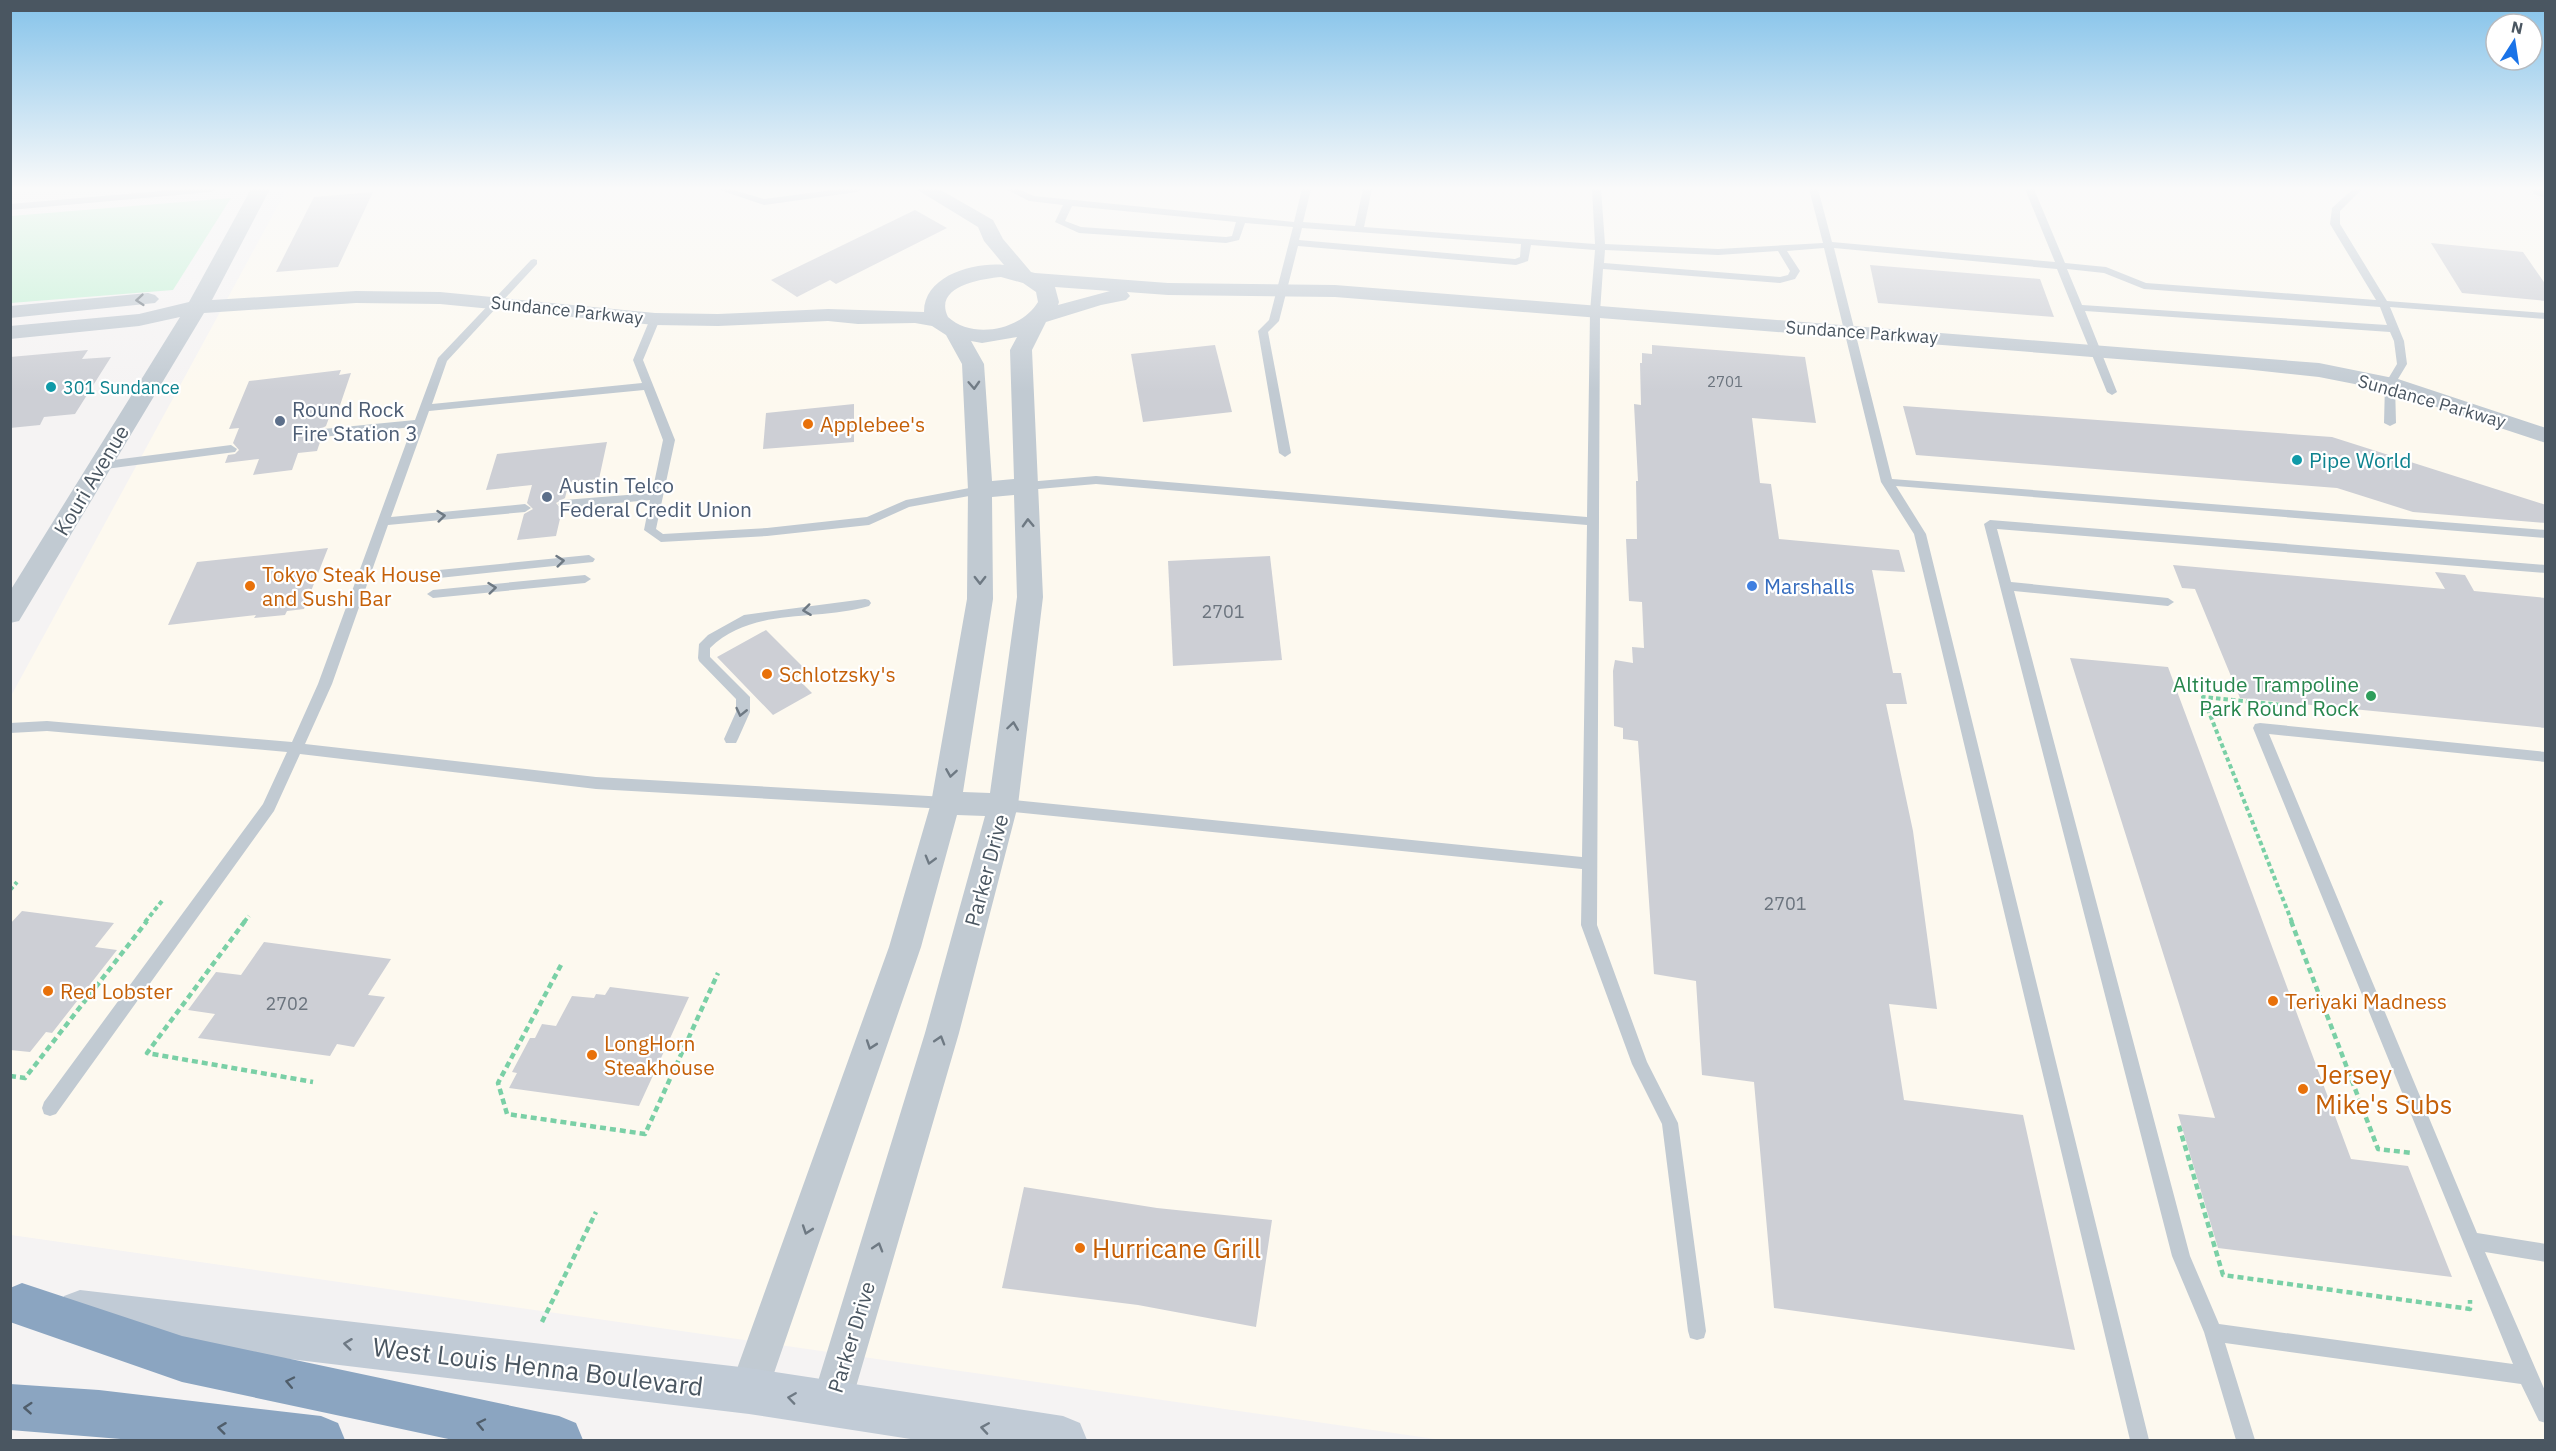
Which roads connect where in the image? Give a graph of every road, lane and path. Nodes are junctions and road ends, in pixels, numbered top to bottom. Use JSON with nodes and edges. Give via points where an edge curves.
{"nodes":[{"id":1,"x":224,"y":257,"type":"edge"},
{"id":2,"x":983,"y":257,"type":"edge"},
{"id":3,"x":1009,"y":257,"type":"edge"},
{"id":4,"x":1290,"y":257,"type":"edge"},
{"id":5,"x":1454,"y":257,"type":"edge"},
{"id":6,"x":1525,"y":257,"type":"edge"},
{"id":7,"x":1599,"y":257,"type":"edge"},
{"id":8,"x":1786,"y":257,"type":"edge"},
{"id":9,"x":1832,"y":257,"type":"edge"},
{"id":10,"x":1958,"y":257,"type":"edge"},
{"id":11,"x":2057,"y":257,"type":"edge"},
{"id":12,"x":2355,"y":257,"type":"edge"},
{"id":13,"x":534,"y":262,"type":"dead end"},
{"id":14,"x":1598,"y":266,"type":"junction"},
{"id":15,"x":2061,"y":266,"type":"junction"},
{"id":16,"x":1028,"y":276,"type":"junction"},
{"id":17,"x":956,"y":281,"type":"junction"},
{"id":18,"x":1168,"y":289,"type":"junction"},
{"id":19,"x":1282,"y":289,"type":"junction"},
{"id":20,"x":496,"y":303,"type":"junction"},
{"id":21,"x":2384,"y":305,"type":"junction"},
{"id":22,"x":197,"y":307,"type":"junction"},
{"id":23,"x":2078,"y":308,"type":"junction"},
{"id":24,"x":10,"y":312,"type":"edge"},
{"id":25,"x":1595,"y":312,"type":"junction"},
{"id":26,"x":828,"y":315,"type":"junction"},
{"id":27,"x":2546,"y":316,"type":"edge"},
{"id":28,"x":655,"y":319,"type":"junction"},
{"id":29,"x":1038,"y":319,"type":"junction"},
{"id":30,"x":947,"y":326,"type":"junction"},
{"id":31,"x":2394,"y":329,"type":"junction"},
{"id":32,"x":1851,"y":331,"type":"junction"},
{"id":33,"x":10,"y":333,"type":"edge"},
{"id":34,"x":2095,"y":350,"type":"junction"},
{"id":35,"x":2390,"y":384,"type":"junction"},
{"id":36,"x":649,"y":386,"type":"junction"},
{"id":37,"x":2112,"y":392,"type":"dead end"},
{"id":38,"x":425,"y":408,"type":"junction"},
{"id":39,"x":419,"y":423,"type":"junction"},
{"id":40,"x":2390,"y":423,"type":"dead end"},
{"id":41,"x":323,"y":433,"type":"dead end"},
{"id":42,"x":2546,"y":436,"type":"edge"},
{"id":43,"x":231,"y":449,"type":"dead end"},
{"id":44,"x":1285,"y":453,"type":"dead end"},
{"id":45,"x":98,"y":466,"type":"junction"},
{"id":46,"x":1887,"y":482,"type":"junction"},
{"id":47,"x":1027,"y":486,"type":"junction"},
{"id":48,"x":980,"y":490,"type":"junction"},
{"id":49,"x":657,"y":496,"type":"junction"},
{"id":50,"x":564,"y":504,"type":"dead end"},
{"id":51,"x":525,"y":508,"type":"dead end"},
{"id":52,"x":383,"y":522,"type":"junction"},
{"id":53,"x":1593,"y":522,"type":"junction"},
{"id":54,"x":2546,"y":534,"type":"edge"},
{"id":55,"x":589,"y":559,"type":"dead end"},
{"id":56,"x":2546,"y":569,"type":"edge"},
{"id":57,"x":439,"y":574,"type":"dead end"},
{"id":58,"x":585,"y":579,"type":"dead end"},
{"id":59,"x":2007,"y":586,"type":"junction"},
{"id":60,"x":433,"y":594,"type":"dead end"},
{"id":61,"x":2168,"y":602,"type":"dead end"},
{"id":62,"x":865,"y":603,"type":"dead end"},
{"id":63,"x":10,"y":614,"type":"edge"},
{"id":64,"x":2306,"y":716,"type":"dead end"},
{"id":65,"x":10,"y":728,"type":"edge"},
{"id":66,"x":731,"y":739,"type":"dead end"},
{"id":67,"x":297,"y":748,"type":"junction"},
{"id":68,"x":2546,"y":757,"type":"edge"},
{"id":69,"x":946,"y":803,"type":"junction"},
{"id":70,"x":1003,"y":804,"type":"junction"},
{"id":71,"x":1590,"y":864,"type":"junction"},
{"id":72,"x":16,"y":882,"type":"dead end"},
{"id":73,"x":10,"y":890,"type":"edge"},
{"id":74,"x":162,"y":901,"type":"dead end"},
{"id":75,"x":249,"y":916,"type":"dead end"},
{"id":76,"x":561,"y":965,"type":"dead end"},
{"id":77,"x":718,"y":973,"type":"dead end"},
{"id":78,"x":10,"y":1076,"type":"edge"},
{"id":79,"x":313,"y":1082,"type":"dead end"},
{"id":80,"x":50,"y":1108,"type":"dead end"},
{"id":81,"x":2179,"y":1126,"type":"dead end"},
{"id":82,"x":2416,"y":1164,"type":"dead end"},
{"id":83,"x":596,"y":1212,"type":"dead end"},
{"id":84,"x":2472,"y":1241,"type":"junction"},
{"id":85,"x":2546,"y":1253,"type":"edge"},
{"id":86,"x":2470,"y":1298,"type":"dead end"},
{"id":87,"x":16,"y":1304,"type":"edge"},
{"id":88,"x":542,"y":1322,"type":"dead end"},
{"id":89,"x":1697,"y":1331,"type":"dead end"},
{"id":90,"x":2213,"y":1332,"type":"junction"},
{"id":91,"x":2527,"y":1375,"type":"junction"},
{"id":92,"x":749,"y":1391,"type":"junction"},
{"id":93,"x":831,"y":1404,"type":"junction"},
{"id":94,"x":10,"y":1407,"type":"edge"},
{"id":95,"x":2546,"y":1414,"type":"edge"},
{"id":96,"x":321,"y":1440,"type":"edge"},
{"id":97,"x":559,"y":1440,"type":"edge"},
{"id":98,"x":1063,"y":1440,"type":"edge"},
{"id":99,"x":2140,"y":1440,"type":"edge"},
{"id":100,"x":2245,"y":1440,"type":"edge"}],
"edges":[{"from":1,"to":22,"type":"street","name":"Kouri Avenue"},
{"from":2,"to":17,"type":"street"},
{"from":3,"to":16,"type":"street"},
{"from":4,"to":19,"type":"lane"},
{"from":5,"to":6,"type":"lane","via":[[1516,262]]},
{"from":7,"to":14,"type":"lane"},
{"from":8,"to":14,"type":"lane","via":[[1795,272],[1780,280]]},
{"from":9,"to":32,"type":"lane"},
{"from":10,"to":15,"type":"lane"},
{"from":11,"to":15,"type":"lane"},
{"from":12,"to":21,"type":"lane"},
{"from":13,"to":20,"type":"lane"},
{"from":14,"to":25,"type":"lane"},
{"from":15,"to":21,"type":"lane","via":[[2106,270],[2144,286]]},
{"from":15,"to":23,"type":"lane"},
{"from":16,"to":17,"type":"street","name":"Sundance Parkway","via":[[991,271]]},
{"from":16,"to":18,"type":"street","name":"Sundance Parkway"},
{"from":16,"to":29,"type":"street","name":"Parker Drive","via":[[1045,287],[1050,297],[1048,307]]},
{"from":17,"to":26,"type":"street","name":"Sundance Parkway","via":[[917,296]]},
{"from":17,"to":30,"type":"street","via":[[934,302],[934,311]]},
{"from":18,"to":19,"type":"street","name":"Sundance Parkway"},
{"from":18,"to":29,"type":"street","name":"Sundance Parkway","via":[[1098,299]]},
{"from":19,"to":25,"type":"street","name":"Sundance Parkway"},
{"from":19,"to":44,"type":"lane","via":[[1274,321],[1263,331]]},
{"from":20,"to":22,"type":"street","name":"Sundance Parkway","via":[[356,297]]},
{"from":20,"to":28,"type":"street","name":"Sundance Parkway"},
{"from":20,"to":38,"type":"lane","via":[[442,360]]},
{"from":21,"to":27,"type":"lane"},
{"from":21,"to":31,"type":"lane"},
{"from":22,"to":24,"type":"street","name":"Sundance Parkway","one_way":true,"via":[[159,298]]},
{"from":22,"to":33,"type":"street","name":"Sundance Parkway","via":[[139,320]]},
{"from":22,"to":45,"type":"street","name":"Kouri Avenue"},
{"from":23,"to":31,"type":"lane"},
{"from":23,"to":34,"type":"lane"},
{"from":25,"to":32,"type":"street","name":"Sundance Parkway"},
{"from":25,"to":53,"type":"lane"},
{"from":26,"to":28,"type":"street","name":"Sundance Parkway"},
{"from":26,"to":30,"type":"street","name":"Sundance Parkway","via":[[915,317]]},
{"from":28,"to":36,"type":"lane","via":[[638,360]]},
{"from":29,"to":30,"type":"street","name":"Sundance Parkway","via":[[1002,336],[975,336]]},
{"from":29,"to":47,"type":"street","name":"Parker Drive","via":[[1021,350]]},
{"from":30,"to":48,"type":"street","one_way":true,"via":[[973,364]]},
{"from":31,"to":35,"type":"lane","via":[[2402,364]]},
{"from":32,"to":34,"type":"street","name":"Sundance Parkway"},
{"from":32,"to":46,"type":"lane"},
{"from":34,"to":35,"type":"street","name":"Sundance Parkway","via":[[2297,368]]},
{"from":34,"to":37,"type":"lane"},
{"from":35,"to":40,"type":"lane"},
{"from":35,"to":42,"type":"street","name":"Sundance Parkway"},
{"from":36,"to":38,"type":"lane"},
{"from":36,"to":49,"type":"lane","via":[[669,440]]},
{"from":38,"to":39,"type":"lane"},
{"from":39,"to":41,"type":"lane"},
{"from":39,"to":52,"type":"lane"},
{"from":43,"to":45,"type":"lane"},
{"from":45,"to":63,"type":"street","name":"Kouri Avenue"},
{"from":46,"to":54,"type":"lane"},
{"from":46,"to":99,"type":"lane","via":[[1920,534]]},
{"from":47,"to":48,"type":"street"},
{"from":47,"to":53,"type":"lane","via":[[1096,480]]},
{"from":70,"to":47,"type":"street","name":"Parker Drive","one_way":true,"via":[[1030,597]]},
{"from":48,"to":49,"type":"lane","via":[[906,504],[869,521],[661,538],[650,530]]},
{"from":48,"to":69,"type":"street","one_way":true,"via":[[980,599]]},
{"from":49,"to":50,"type":"lane"},
{"from":52,"to":51,"type":"lane","one_way":true},
{"from":52,"to":67,"type":"lane","via":[[325,684]]},
{"from":53,"to":71,"type":"lane"},
{"from":57,"to":55,"type":"lane","one_way":true},
{"from":56,"to":59,"type":"lane","via":[[1990,524]]},
{"from":60,"to":58,"type":"lane","one_way":true},
{"from":59,"to":61,"type":"lane"},
{"from":59,"to":90,"type":"lane","via":[[2181,1256]]},
{"from":62,"to":66,"type":"lane","one_way":true,"via":[[748,618],[704,647],[704,658],[743,697],[743,712]]},
{"from":64,"to":82,"type":"path","via":[[2295,715],[2292,706],[2203,697],[2378,1149],[2412,1153]]},
{"from":65,"to":67,"type":"lane","via":[[47,726]]},
{"from":67,"to":69,"type":"lane","via":[[596,783]]},
{"from":67,"to":80,"type":"lane","via":[[269,807]]},
{"from":68,"to":84,"type":"lane","via":[[2260,728]]},
{"from":69,"to":70,"type":"street"},
{"from":69,"to":92,"type":"street","one_way":true,"via":[[905,947]]},
{"from":70,"to":71,"type":"lane"},
{"from":93,"to":70,"type":"street","name":"Parker Drive","one_way":true,"via":[[942,1032]]},
{"from":71,"to":89,"type":"lane","via":[[1589,925],[1640,1064],[1670,1123]]},
{"from":72,"to":73,"type":"path"},
{"from":74,"to":78,"type":"path","via":[[25,1078]]},
{"from":75,"to":79,"type":"path","via":[[147,1053]]},
{"from":76,"to":77,"type":"path","via":[[498,1083],[507,1114],[645,1134]]},
{"from":81,"to":86,"type":"path","via":[[2223,1275],[2470,1309]]},
{"from":83,"to":88,"type":"path"},
{"from":84,"to":85,"type":"lane"},
{"from":84,"to":91,"type":"lane"},
{"from":92,"to":87,"type":"main road","name":"West Louis Henna Boulevard","one_way":true},
{"from":97,"to":87,"type":"highway","one_way":true,"via":[[182,1359]]},
{"from":90,"to":91,"type":"lane"},
{"from":90,"to":100,"type":"lane"},
{"from":91,"to":95,"type":"lane"},
{"from":93,"to":92,"type":"main road","name":"West Louis Henna Boulevard","one_way":true},
{"from":98,"to":93,"type":"main road","name":"West Louis Henna Boulevard","one_way":true},
{"from":96,"to":94,"type":"highway","one_way":true,"via":[[99,1413]]}]}
